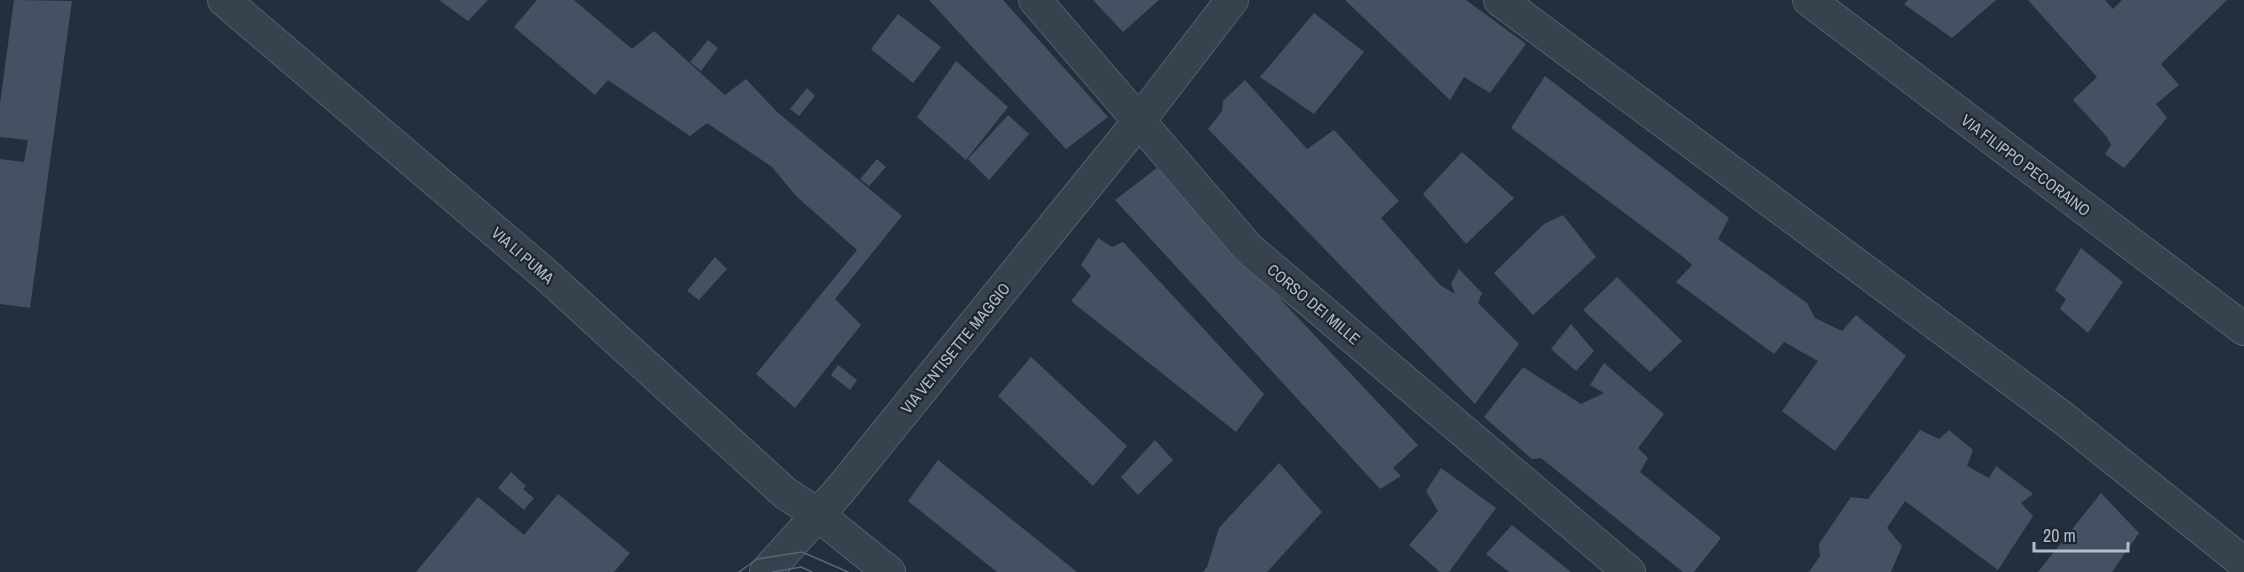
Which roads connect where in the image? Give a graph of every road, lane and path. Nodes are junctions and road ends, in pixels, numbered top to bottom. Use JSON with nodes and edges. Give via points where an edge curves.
{"nodes":[{"id":1,"x":224,"y":0,"type":"edge"},
{"id":2,"x":1035,"y":0,"type":"edge"},
{"id":3,"x":1232,"y":0,"type":"edge"},
{"id":4,"x":1500,"y":0,"type":"edge"},
{"id":5,"x":1809,"y":0,"type":"edge"},
{"id":6,"x":1139,"y":121,"type":"junction"},
{"id":7,"x":2244,"y":329,"type":"edge"},
{"id":8,"x":818,"y":514,"type":"junction"},
{"id":9,"x":2244,"y":562,"type":"edge"},
{"id":10,"x":780,"y":567,"type":"edge"},
{"id":11,"x":889,"y":572,"type":"edge"},
{"id":12,"x":1629,"y":572,"type":"edge"}],
"edges":[{"from":1,"to":8,"type":"street","name":"VIA LI PUMA","via":[[544,273],[785,493]]},
{"from":2,"to":6,"type":"street","name":"CORSO DEI MILLE"},
{"from":3,"to":6,"type":"street","name":"VIA VENTISETTE MAGGIO"},
{"from":4,"to":9,"type":"street","via":[[2063,418]]},
{"from":5,"to":7,"type":"street","name":"VIA FILIPPO PECORAINO"},
{"from":6,"to":8,"type":"street","name":"VIA VENTISETTE MAGGIO"},
{"from":6,"to":12,"type":"street","name":"CORSO DEI MILLE","via":[[1249,249]]},
{"from":8,"to":10,"type":"street","name":"VIA VENTISETTE MAGGIO"},
{"from":8,"to":11,"type":"street","name":"VIA LI PUMA"}]}
